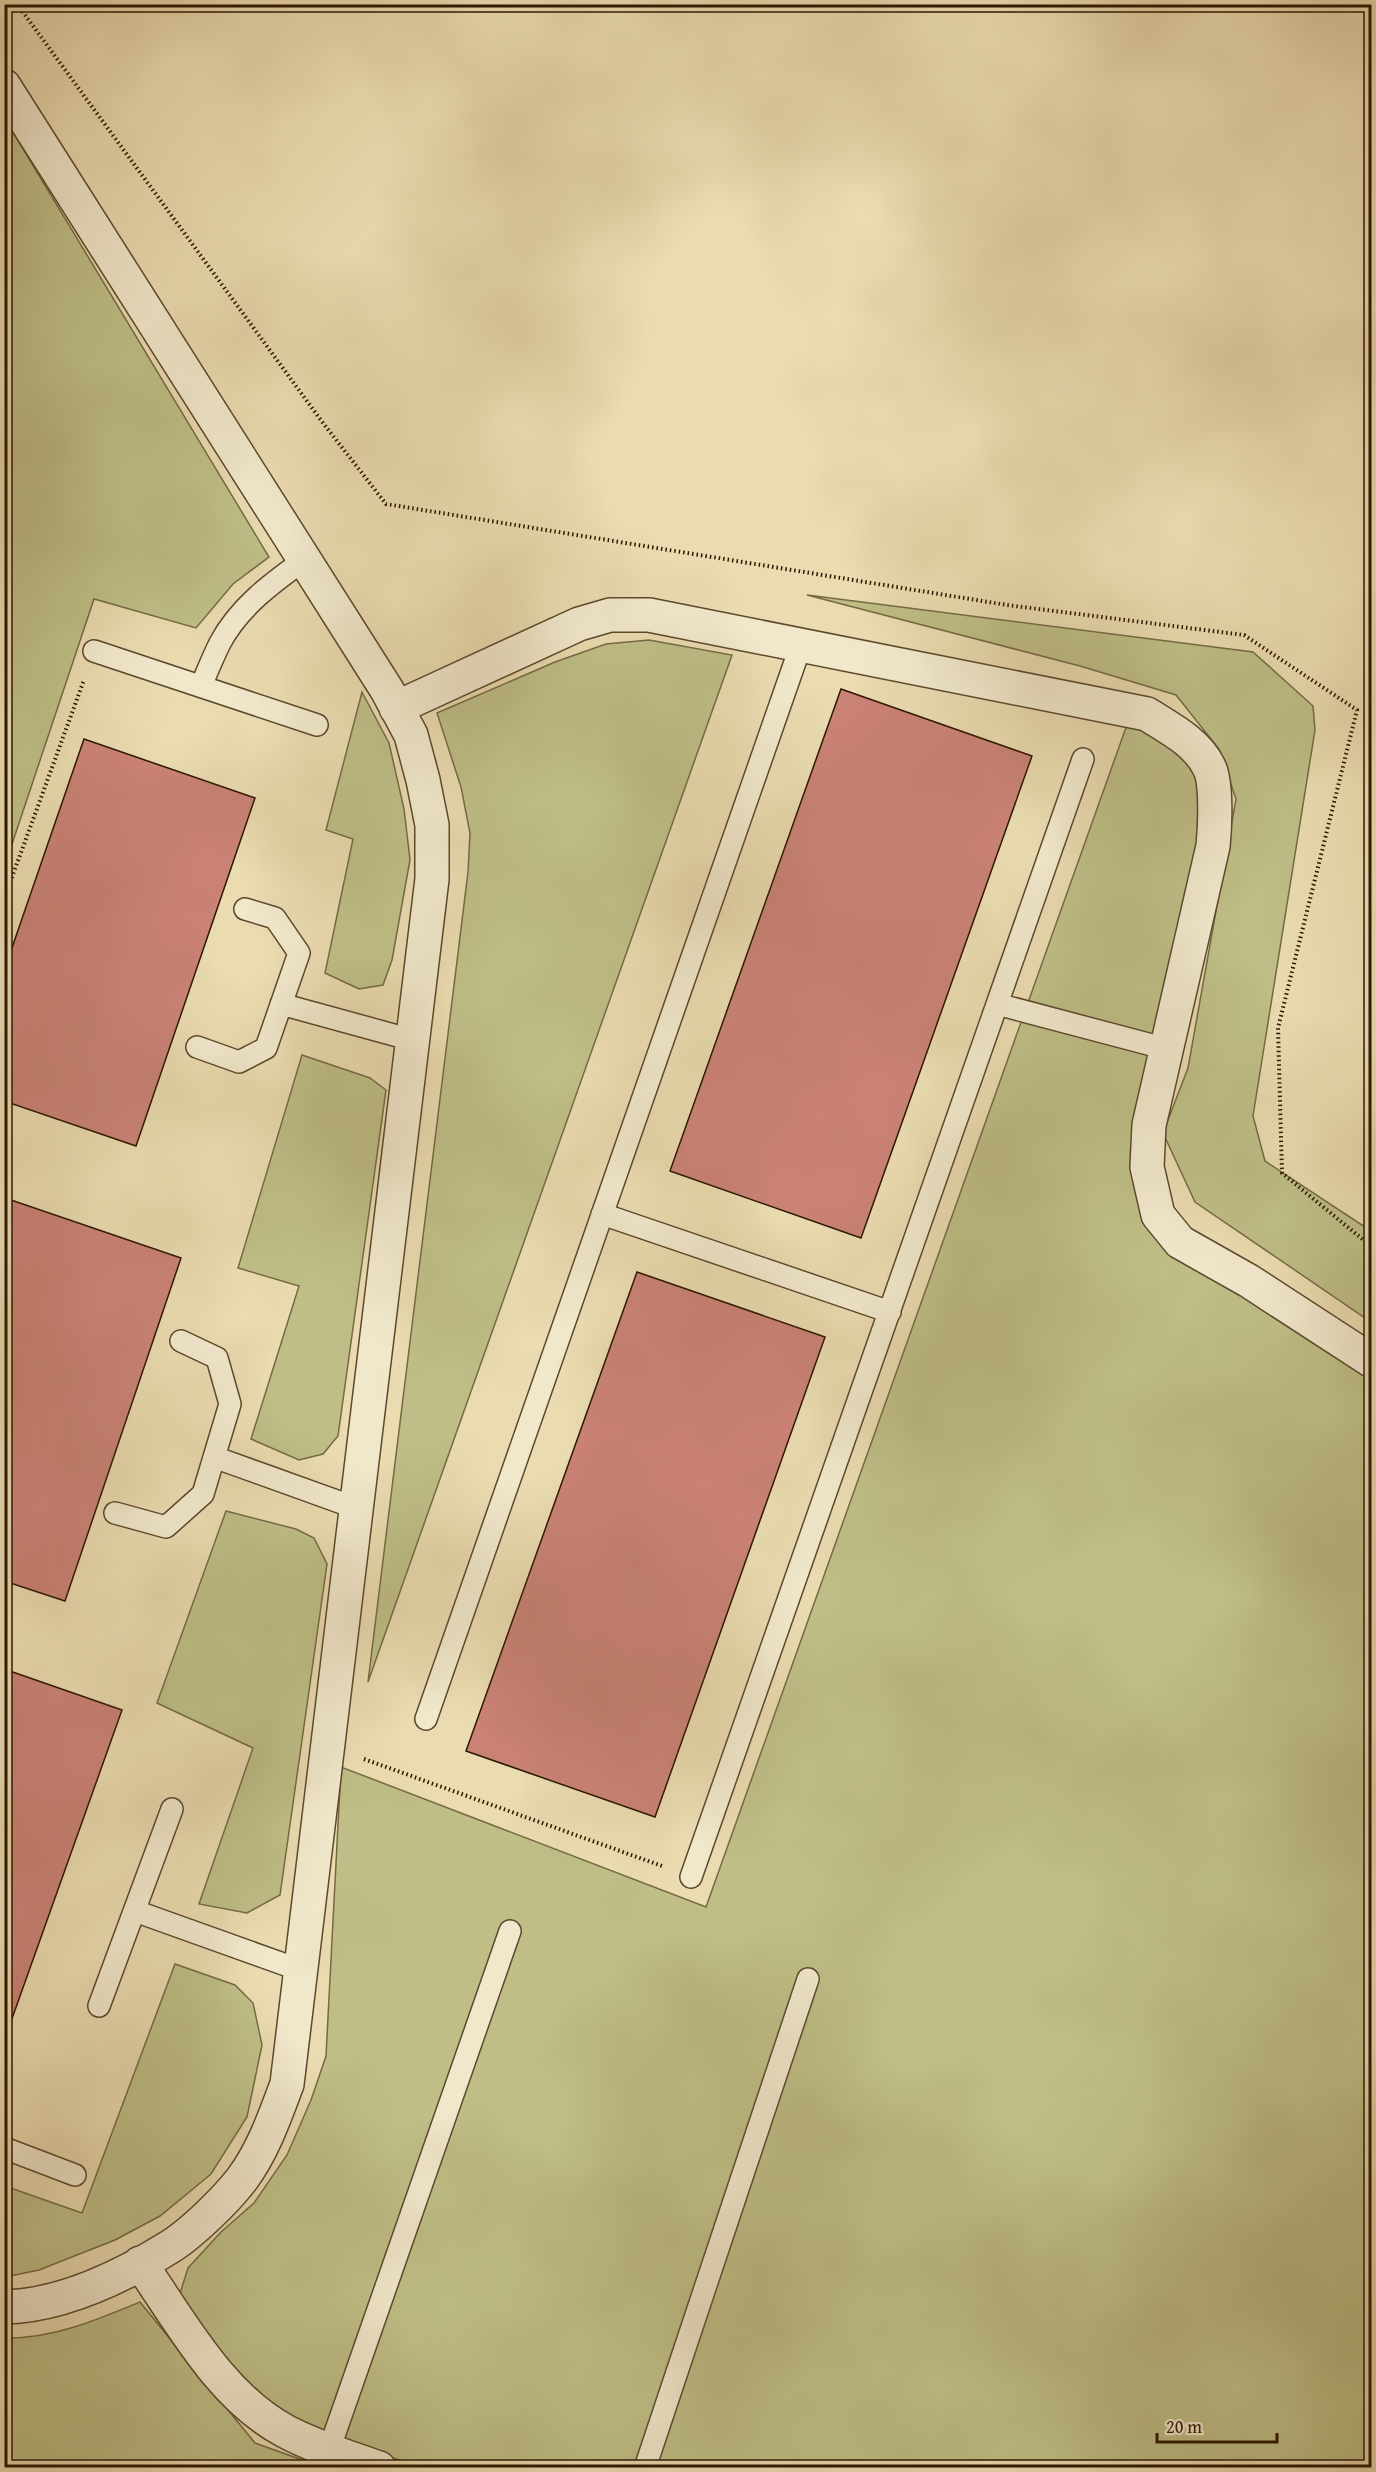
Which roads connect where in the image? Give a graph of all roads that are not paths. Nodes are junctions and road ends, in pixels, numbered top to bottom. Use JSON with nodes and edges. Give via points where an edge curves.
{"nodes":[{"id":1,"x":4,"y":86,"type":"edge"},
{"id":2,"x":304,"y":560,"type":"junction"},
{"id":3,"x":801,"y":645,"type":"junction"},
{"id":4,"x":94,"y":651,"type":"road end"},
{"id":5,"x":201,"y":687,"type":"junction"},
{"id":6,"x":396,"y":708,"type":"junction"},
{"id":7,"x":317,"y":725,"type":"dead end"},
{"id":8,"x":1083,"y":759,"type":"dead end"},
{"id":9,"x":245,"y":909,"type":"dead end"},
{"id":10,"x":281,"y":1004,"type":"junction"},
{"id":11,"x":997,"y":1004,"type":"junction"},
{"id":12,"x":412,"y":1040,"type":"junction"},
{"id":13,"x":197,"y":1047,"type":"dead end"},
{"id":14,"x":1167,"y":1049,"type":"junction"},
{"id":15,"x":602,"y":1214,"type":"junction"},
{"id":16,"x":890,"y":1312,"type":"junction"},
{"id":17,"x":182,"y":1341,"type":"dead end"},
{"id":18,"x":1371,"y":1361,"type":"edge"},
{"id":19,"x":214,"y":1457,"type":"junction"},
{"id":20,"x":356,"y":1508,"type":"junction"},
{"id":21,"x":115,"y":1512,"type":"dead end"},
{"id":22,"x":426,"y":1719,"type":"dead end"},
{"id":23,"x":172,"y":1809,"type":"dead end"},
{"id":24,"x":691,"y":1877,"type":"road end"},
{"id":25,"x":135,"y":1911,"type":"junction"},
{"id":26,"x":510,"y":1931,"type":"dead end"},
{"id":27,"x":300,"y":1970,"type":"junction"},
{"id":28,"x":808,"y":1979,"type":"dead end"},
{"id":29,"x":99,"y":2006,"type":"dead end"},
{"id":30,"x":4,"y":2148,"type":"edge"},
{"id":31,"x":75,"y":2175,"type":"dead end"},
{"id":32,"x":140,"y":2263,"type":"junction"},
{"id":33,"x":4,"y":2307,"type":"edge"},
{"id":34,"x":329,"y":2450,"type":"junction"},
{"id":35,"x":379,"y":2468,"type":"edge"},
{"id":36,"x":645,"y":2468,"type":"edge"}],
"edges":[{"from":1,"to":2,"type":"street"},
{"from":2,"to":5,"type":"lane","via":[[242,612],[221,642]]},
{"from":2,"to":6,"type":"street"},
{"from":3,"to":6,"type":"street","via":[[649,615],[610,615],[579,624]]},
{"from":3,"to":14,"type":"street","via":[[1147,714],[1185,738],[1210,768],[1216,816],[1213,846]]},
{"from":3,"to":15,"type":"lane"},
{"from":4,"to":5,"type":"lane"},
{"from":5,"to":7,"type":"lane"},
{"from":6,"to":12,"type":"street","via":[[411,735],[432,825],[432,879]]},
{"from":8,"to":11,"type":"lane"},
{"from":9,"to":10,"type":"lane","via":[[275,918],[299,953]]},
{"from":10,"to":12,"type":"lane"},
{"from":10,"to":13,"type":"lane","via":[[266,1048],[239,1062]]},
{"from":11,"to":14,"type":"lane"},
{"from":11,"to":16,"type":"lane"},
{"from":12,"to":20,"type":"street"},
{"from":14,"to":18,"type":"street","via":[[1149,1125],[1147,1167],[1158,1215],[1180,1242],[1249,1281]]},
{"from":15,"to":16,"type":"lane"},
{"from":15,"to":22,"type":"lane"},
{"from":16,"to":24,"type":"lane"},
{"from":17,"to":19,"type":"lane","via":[[218,1358],[230,1404]]},
{"from":19,"to":20,"type":"lane"},
{"from":19,"to":21,"type":"lane","via":[[203,1494],[166,1527]]},
{"from":20,"to":27,"type":"street"},
{"from":23,"to":25,"type":"lane"},
{"from":25,"to":27,"type":"lane"},
{"from":25,"to":29,"type":"lane"},
{"from":26,"to":34,"type":"lane"},
{"from":27,"to":32,"type":"street","via":[[287,2084],[269,2130],[242,2179],[212,2211],[170,2248]]},
{"from":28,"to":36,"type":"lane"},
{"from":30,"to":31,"type":"lane"},
{"from":32,"to":33,"type":"street","via":[[64,2296]]},
{"from":32,"to":34,"type":"street","via":[[218,2373],[244,2402],[284,2431]]},
{"from":34,"to":35,"type":"street"}]}
